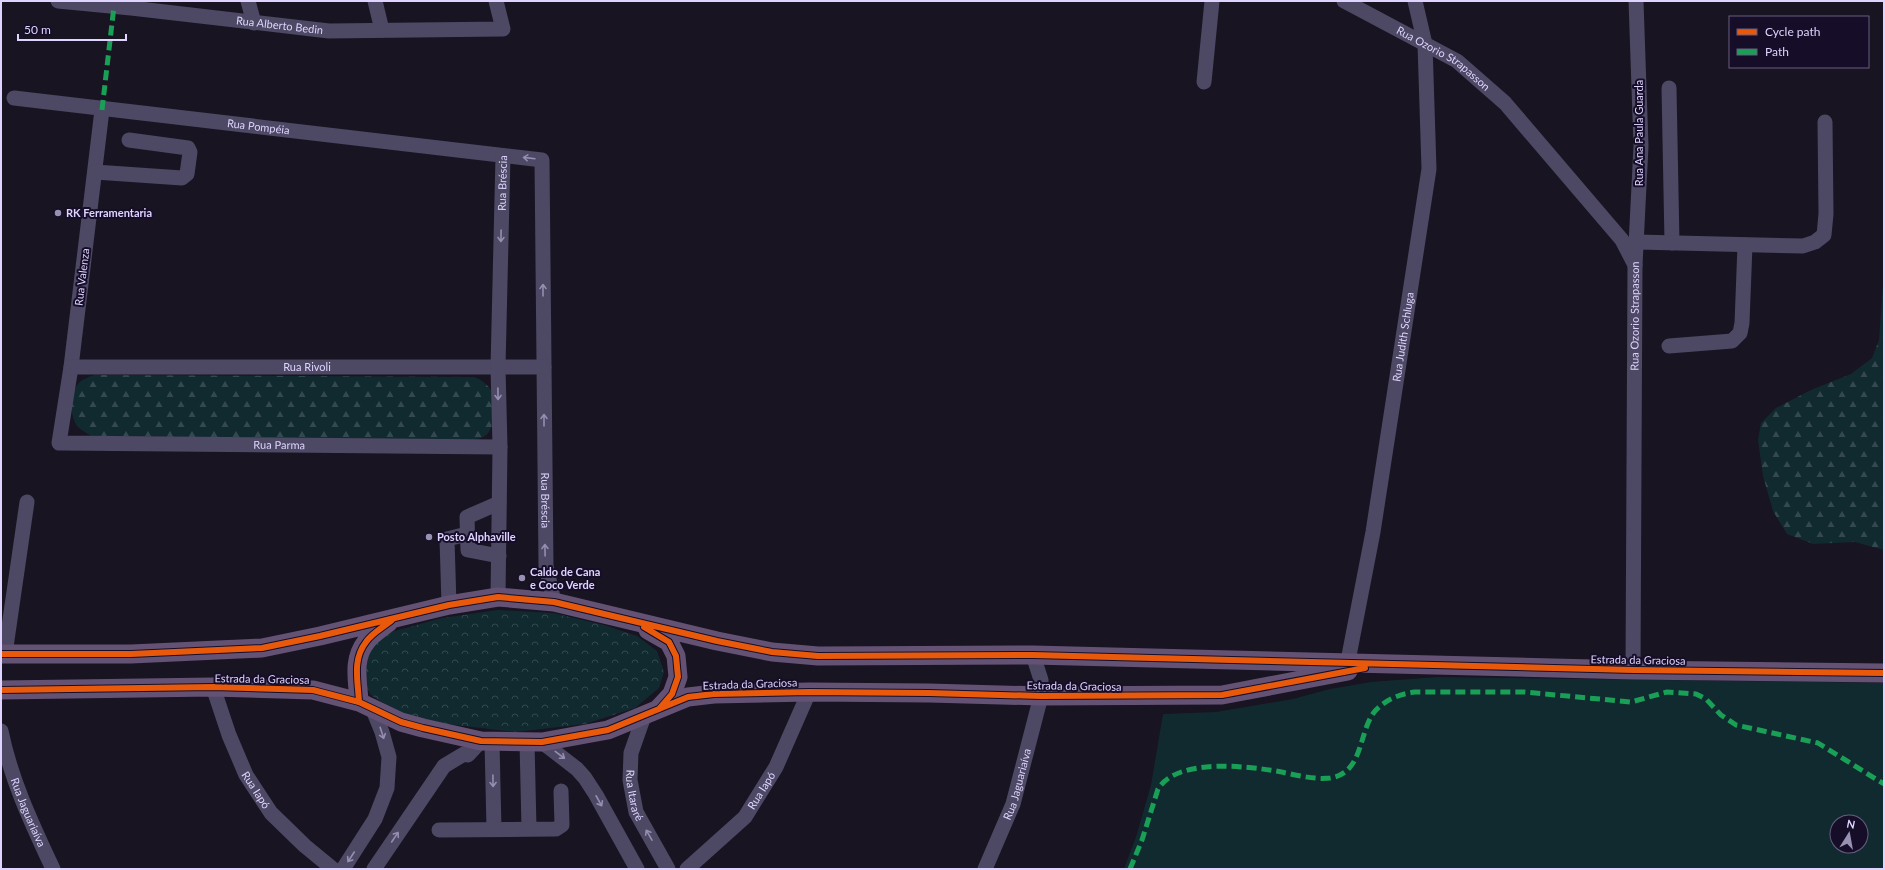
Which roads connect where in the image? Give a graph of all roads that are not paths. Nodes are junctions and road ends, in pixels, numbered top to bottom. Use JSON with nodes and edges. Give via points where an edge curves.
{"nodes":[{"id":1,"x":58,"y":1,"type":"edge"},
{"id":2,"x":248,"y":1,"type":"edge"},
{"id":3,"x":375,"y":1,"type":"edge"},
{"id":4,"x":496,"y":1,"type":"edge"},
{"id":5,"x":1212,"y":1,"type":"edge"},
{"id":6,"x":1344,"y":1,"type":"edge"},
{"id":7,"x":1415,"y":1,"type":"edge"},
{"id":8,"x":1636,"y":1,"type":"edge"},
{"id":9,"x":132,"y":4,"type":"edge"},
{"id":10,"x":254,"y":23,"type":"junction"},
{"id":11,"x":382,"y":30,"type":"junction"},
{"id":12,"x":1425,"y":44,"type":"junction"},
{"id":13,"x":1204,"y":82,"type":"dead end"},
{"id":14,"x":1669,"y":88,"type":"dead end"},
{"id":15,"x":14,"y":98,"type":"dead end"},
{"id":16,"x":102,"y":110,"type":"junction"},
{"id":17,"x":1824,"y":122,"type":"dead end"},
{"id":18,"x":129,"y":140,"type":"dead end"},
{"id":19,"x":503,"y":156,"type":"junction"},
{"id":20,"x":95,"y":172,"type":"junction"},
{"id":21,"x":1637,"y":242,"type":"junction"},
{"id":22,"x":1672,"y":243,"type":"junction"},
{"id":23,"x":1745,"y":245,"type":"junction"},
{"id":24,"x":1635,"y":265,"type":"junction"},
{"id":25,"x":1669,"y":346,"type":"dead end"},
{"id":26,"x":498,"y":367,"type":"junction"},
{"id":27,"x":544,"y":367,"type":"junction"},
{"id":28,"x":71,"y":368,"type":"junction"},
{"id":29,"x":59,"y":443,"type":"joint"},
{"id":30,"x":500,"y":447,"type":"junction"},
{"id":31,"x":27,"y":502,"type":"dead end"},
{"id":32,"x":499,"y":504,"type":"junction"},
{"id":33,"x":467,"y":534,"type":"junction"},
{"id":34,"x":499,"y":556,"type":"junction"},
{"id":35,"x":498,"y":597,"type":"junction"},
{"id":36,"x":554,"y":602,"type":"junction"},
{"id":37,"x":449,"y":605,"type":"junction"},
{"id":38,"x":393,"y":618,"type":"junction"},
{"id":39,"x":630,"y":620,"type":"junction"},
{"id":40,"x":3,"y":654,"type":"edge"},
{"id":41,"x":1033,"y":655,"type":"junction"},
{"id":42,"x":1346,"y":667,"type":"junction"},
{"id":43,"x":1633,"y":670,"type":"junction"},
{"id":44,"x":1884,"y":673,"type":"edge"},
{"id":45,"x":213,"y":687,"type":"junction"},
{"id":46,"x":1,"y":690,"type":"edge"},
{"id":47,"x":809,"y":692,"type":"junction"},
{"id":48,"x":1041,"y":696,"type":"junction"},
{"id":49,"x":366,"y":706,"type":"junction"},
{"id":50,"x":650,"y":714,"type":"junction"},
{"id":51,"x":1,"y":731,"type":"edge"},
{"id":52,"x":487,"y":741,"type":"junction"},
{"id":53,"x":534,"y":742,"type":"junction"},
{"id":54,"x":561,"y":791,"type":"dead end"},
{"id":55,"x":494,"y":828,"type":"junction"},
{"id":56,"x":530,"y":828,"type":"junction"},
{"id":57,"x":439,"y":830,"type":"dead end"},
{"id":58,"x":53,"y":869,"type":"edge"},
{"id":59,"x":333,"y":869,"type":"edge"},
{"id":60,"x":343,"y":869,"type":"edge"},
{"id":61,"x":374,"y":869,"type":"edge"},
{"id":62,"x":637,"y":869,"type":"edge"},
{"id":63,"x":668,"y":869,"type":"edge"},
{"id":64,"x":687,"y":869,"type":"edge"},
{"id":65,"x":985,"y":869,"type":"edge"}],
"edges":[{"from":1,"to":9,"type":"street","name":"Rua Alberto Bedin"},
{"from":2,"to":10,"type":"street"},
{"from":3,"to":11,"type":"street"},
{"from":4,"to":11,"type":"street","name":"Rua Alberto Bedin","via":[[502,29]]},
{"from":5,"to":13,"type":"street"},
{"from":6,"to":12,"type":"street","name":"Rua Ozorio Strapasson"},
{"from":7,"to":12,"type":"street","name":"Rua Judith Schluga"},
{"from":8,"to":21,"type":"street","name":"Rua Ana Paula Guarda","via":[[1641,146]]},
{"from":9,"to":10,"type":"street","name":"Rua Alberto Bedin"},
{"from":10,"to":11,"type":"street","name":"Rua Alberto Bedin","via":[[329,31]]},
{"from":12,"to":24,"type":"street","name":"Rua Ozorio Strapasson","via":[[1457,61],[1505,103],[1622,240]]},
{"from":12,"to":42,"type":"street","name":"Rua Judith Schluga","via":[[1429,169],[1373,532]]},
{"from":14,"to":22,"type":"street"},
{"from":15,"to":16,"type":"street","name":"Rua Pompéia"},
{"from":16,"to":19,"type":"street","name":"Rua Pompéia"},
{"from":16,"to":20,"type":"street","name":"Rua Valenza"},
{"from":17,"to":23,"type":"street","via":[[1824,236],[1803,246]]},
{"from":18,"to":20,"type":"street","via":[[188,148],[190,152],[187,174],[182,178]]},
{"from":19,"to":26,"type":"street","name":"Rua Bréscia","one_way":true},
{"from":27,"to":19,"type":"street","name":"Rua Bréscia","one_way":true,"via":[[542,160]]},
{"from":20,"to":28,"type":"street","name":"Rua Valenza"},
{"from":21,"to":22,"type":"street"},
{"from":21,"to":24,"type":"street","name":"Rua Ana Paula Guarda"},
{"from":22,"to":23,"type":"street"},
{"from":23,"to":25,"type":"street","via":[[1740,333],[1732,341]]},
{"from":24,"to":43,"type":"street","name":"Rua Ozorio Strapasson"},
{"from":26,"to":27,"type":"street","name":"Rua Rivoli"},
{"from":26,"to":28,"type":"street","name":"Rua Rivoli"},
{"from":26,"to":30,"type":"street","name":"Rua Bréscia","one_way":true},
{"from":36,"to":27,"type":"street","name":"Rua Bréscia","one_way":true,"via":[[546,566]]},
{"from":28,"to":29,"type":"street","name":"Rua Valenza"},
{"from":29,"to":30,"type":"street","name":"Rua Parma"},
{"from":30,"to":32,"type":"street","name":"Rua Bréscia"},
{"from":31,"to":40,"type":"street"},
{"from":32,"to":33,"type":"street","via":[[467,517]]},
{"from":32,"to":34,"type":"street","name":"Rua Bréscia"},
{"from":33,"to":34,"type":"street","via":[[468,550]]},
{"from":33,"to":37,"type":"street","via":[[447,539]]},
{"from":34,"to":35,"type":"street","name":"Rua Bréscia"},
{"from":35,"to":36,"type":"main road","name":"Estrada da Graciosa"},
{"from":35,"to":37,"type":"main road","name":"Estrada da Graciosa"},
{"from":36,"to":39,"type":"main road","name":"Estrada da Graciosa"},
{"from":37,"to":38,"type":"main road","name":"Estrada da Graciosa"},
{"from":38,"to":40,"type":"main road","name":"Estrada da Graciosa","via":[[262,648],[131,654]]},
{"from":38,"to":49,"type":"main road","via":[[366,641],[358,656],[356,676]]},
{"from":39,"to":41,"type":"main road","name":"Estrada da Graciosa","via":[[717,641],[818,656]]},
{"from":39,"to":50,"type":"main road","via":[[669,642],[676,656],[678,676],[672,694]]},
{"from":41,"to":42,"type":"main road","name":"Estrada da Graciosa"},
{"from":41,"to":48,"type":"street","name":"Rua Jaguariaíva","via":[[1041,680]]},
{"from":42,"to":43,"type":"main road","name":"Estrada da Graciosa","via":[[1392,664]]},
{"from":42,"to":48,"type":"main road","name":"Estrada da Graciosa","via":[[1222,695]]},
{"from":43,"to":44,"type":"main road","name":"Estrada da Graciosa"},
{"from":45,"to":46,"type":"main road","name":"Estrada da Graciosa"},
{"from":45,"to":49,"type":"main road","name":"Estrada da Graciosa","via":[[313,690]]},
{"from":45,"to":59,"type":"street","name":"Rua Iapó","via":[[246,775],[271,813]]},
{"from":47,"to":48,"type":"main road","name":"Estrada da Graciosa"},
{"from":47,"to":50,"type":"main road","name":"Estrada da Graciosa","via":[[730,693],[688,697]]},
{"from":47,"to":64,"type":"street","name":"Rua Iapó","via":[[776,767],[745,817]]},
{"from":48,"to":65,"type":"street","name":"Rua Jaguariaíva","via":[[1013,804]]},
{"from":49,"to":52,"type":"main road","name":"Estrada da Graciosa","via":[[422,728]]},
{"from":49,"to":60,"type":"street","one_way":true,"via":[[382,732],[389,757],[386,788],[375,819]]},
{"from":50,"to":53,"type":"main road","name":"Estrada da Graciosa","via":[[608,730]]},
{"from":63,"to":50,"type":"street","name":"Rua Itararé","one_way":true,"via":[[636,812],[630,780],[631,753]]},
{"from":51,"to":58,"type":"street","name":"Rua Jaguariaíva","via":[[6,755],[24,804]]},
{"from":52,"to":53,"type":"main road","name":"Estrada da Graciosa"},
{"from":52,"to":55,"type":"street","one_way":true},
{"from":61,"to":52,"type":"street","one_way":true,"via":[[444,766],[464,754],[468,755]]},
{"from":53,"to":56,"type":"street"},
{"from":53,"to":62,"type":"street","one_way":true,"via":[[577,769],[585,778]]},
{"from":54,"to":56,"type":"street","via":[[562,825],[556,829]]},
{"from":55,"to":56,"type":"street"},
{"from":55,"to":57,"type":"street"}]}
